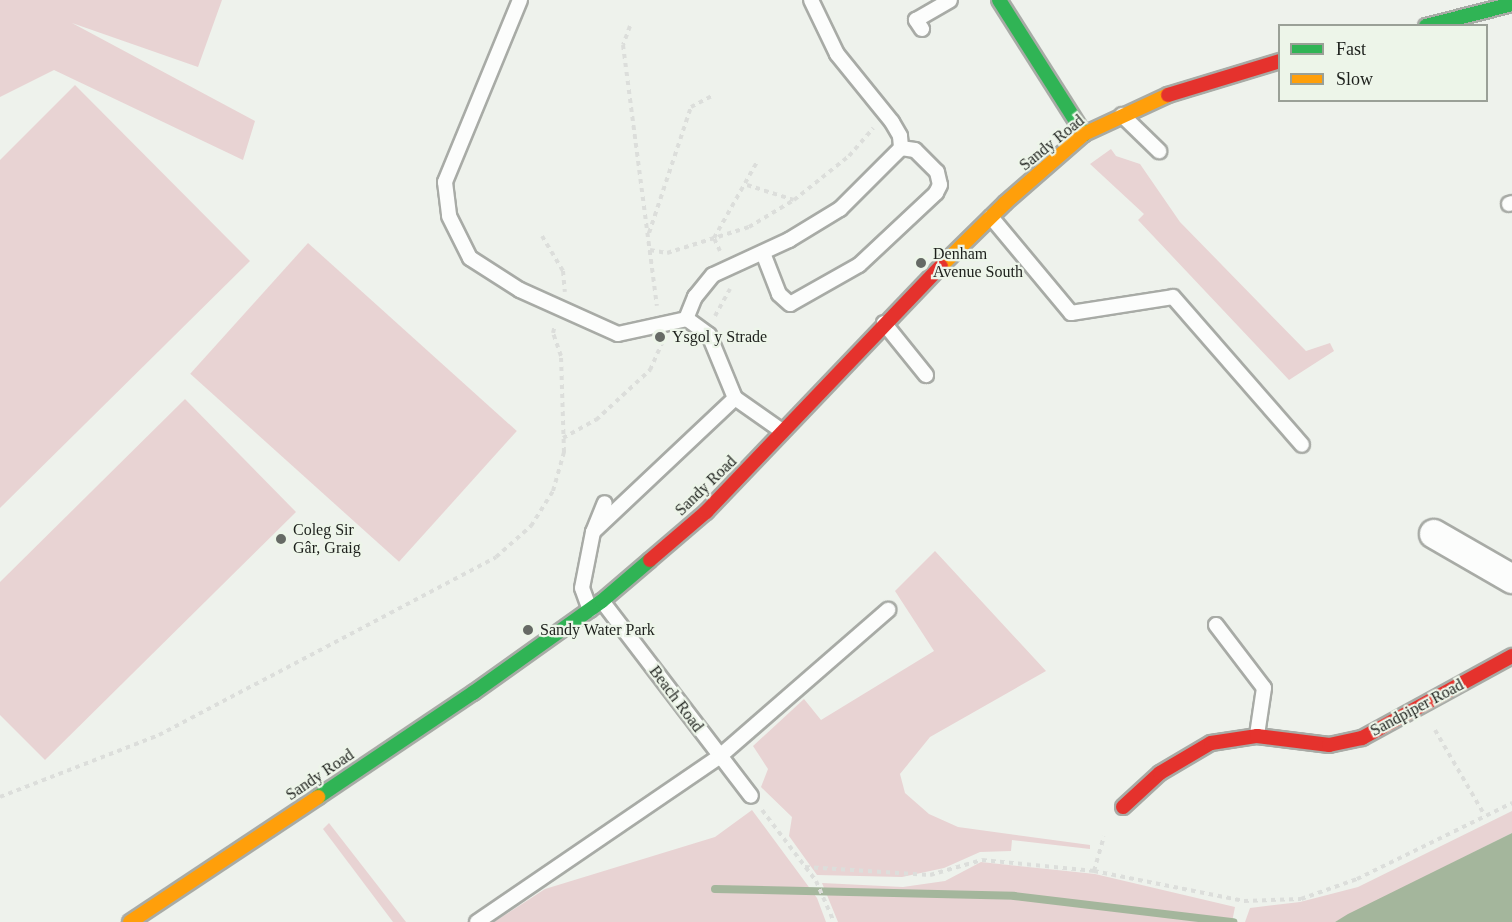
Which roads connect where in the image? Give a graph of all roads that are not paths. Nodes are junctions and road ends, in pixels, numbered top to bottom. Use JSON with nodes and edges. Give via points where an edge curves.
{"nodes":[{"id":1,"x":519,"y":0,"type":"edge"},
{"id":2,"x":811,"y":0,"type":"edge"},
{"id":3,"x":950,"y":0,"type":"edge"},
{"id":4,"x":999,"y":0,"type":"edge"},
{"id":5,"x":1512,"y":4,"type":"edge"},
{"id":6,"x":1434,"y":24,"type":"edge"},
{"id":7,"x":922,"y":29,"type":"dead end"},
{"id":8,"x":1278,"y":62,"type":"edge"},
{"id":9,"x":1122,"y":115,"type":"junction"},
{"id":10,"x":1084,"y":134,"type":"junction"},
{"id":11,"x":901,"y":148,"type":"junction"},
{"id":12,"x":1159,"y":152,"type":"dead end"},
{"id":13,"x":991,"y":217,"type":"junction"},
{"id":14,"x":764,"y":253,"type":"junction"},
{"id":15,"x":686,"y":320,"type":"junction"},
{"id":16,"x":884,"y":323,"type":"junction"},
{"id":17,"x":926,"y":375,"type":"dead end"},
{"id":18,"x":735,"y":398,"type":"junction"},
{"id":19,"x":784,"y":432,"type":"junction"},
{"id":20,"x":1302,"y":445,"type":"dead end"},
{"id":21,"x":605,"y":503,"type":"dead end"},
{"id":22,"x":593,"y":532,"type":"junction"},
{"id":23,"x":1434,"y":534,"type":"dead end"},
{"id":24,"x":1512,"y":579,"type":"edge"},
{"id":25,"x":602,"y":601,"type":"junction"},
{"id":26,"x":590,"y":610,"type":"junction"},
{"id":27,"x":888,"y":610,"type":"dead end"},
{"id":28,"x":1216,"y":625,"type":"dead end"},
{"id":29,"x":1512,"y":656,"type":"edge"},
{"id":30,"x":1257,"y":736,"type":"junction"},
{"id":31,"x":720,"y":756,"type":"junction"},
{"id":32,"x":751,"y":796,"type":"road end"},
{"id":33,"x":1123,"y":807,"type":"dead end"},
{"id":34,"x":130,"y":922,"type":"edge"},
{"id":35,"x":477,"y":922,"type":"edge"}],
"edges":[{"from":1,"to":15,"type":"lane","via":[[445,182],[448,216],[470,258],[520,290],[618,334]]},
{"from":2,"to":11,"type":"lane","via":[[837,54],[886,114],[900,136]]},
{"from":3,"to":7,"type":"lane","via":[[916,20]]},
{"from":4,"to":10,"type":"main road"},
{"from":5,"to":6,"type":"main road"},
{"from":8,"to":9,"type":"main road","name":"Sandy Road","via":[[1190,86]]},
{"from":9,"to":10,"type":"main road","name":"Sandy Road"},
{"from":9,"to":12,"type":"lane"},
{"from":10,"to":13,"type":"main road","name":"Sandy Road"},
{"from":11,"to":14,"type":"lane","via":[[840,209]]},
{"from":11,"to":14,"type":"lane","via":[[915,150],[932,163],[940,185],[859,265],[790,304],[778,294]]},
{"from":13,"to":16,"type":"main road","name":"Sandy Road"},
{"from":13,"to":20,"type":"lane","via":[[1071,313],[1173,297]]},
{"from":14,"to":15,"type":"lane","via":[[713,275],[695,297]]},
{"from":15,"to":18,"type":"lane","via":[[709,335]]},
{"from":16,"to":17,"type":"lane"},
{"from":16,"to":19,"type":"main road","name":"Sandy Road"},
{"from":18,"to":19,"type":"lane"},
{"from":18,"to":22,"type":"lane"},
{"from":19,"to":25,"type":"main road","name":"Sandy Road","via":[[706,512]]},
{"from":21,"to":22,"type":"lane"},
{"from":22,"to":26,"type":"lane","via":[[582,588]]},
{"from":23,"to":24,"type":"street"},
{"from":25,"to":26,"type":"main road","name":"Sandy Road"},
{"from":25,"to":31,"type":"lane","name":"Beach Road"},
{"from":26,"to":34,"type":"main road","name":"Sandy Road"},
{"from":27,"to":31,"type":"lane"},
{"from":28,"to":30,"type":"lane","via":[[1264,688]]},
{"from":29,"to":30,"type":"main road","name":"Sandpiper Road","via":[[1362,738],[1329,745]]},
{"from":30,"to":33,"type":"main road","name":"Sandpiper Road","via":[[1211,743],[1184,756]]},
{"from":31,"to":32,"type":"lane","name":"Beach Road"},
{"from":31,"to":35,"type":"lane"}]}
